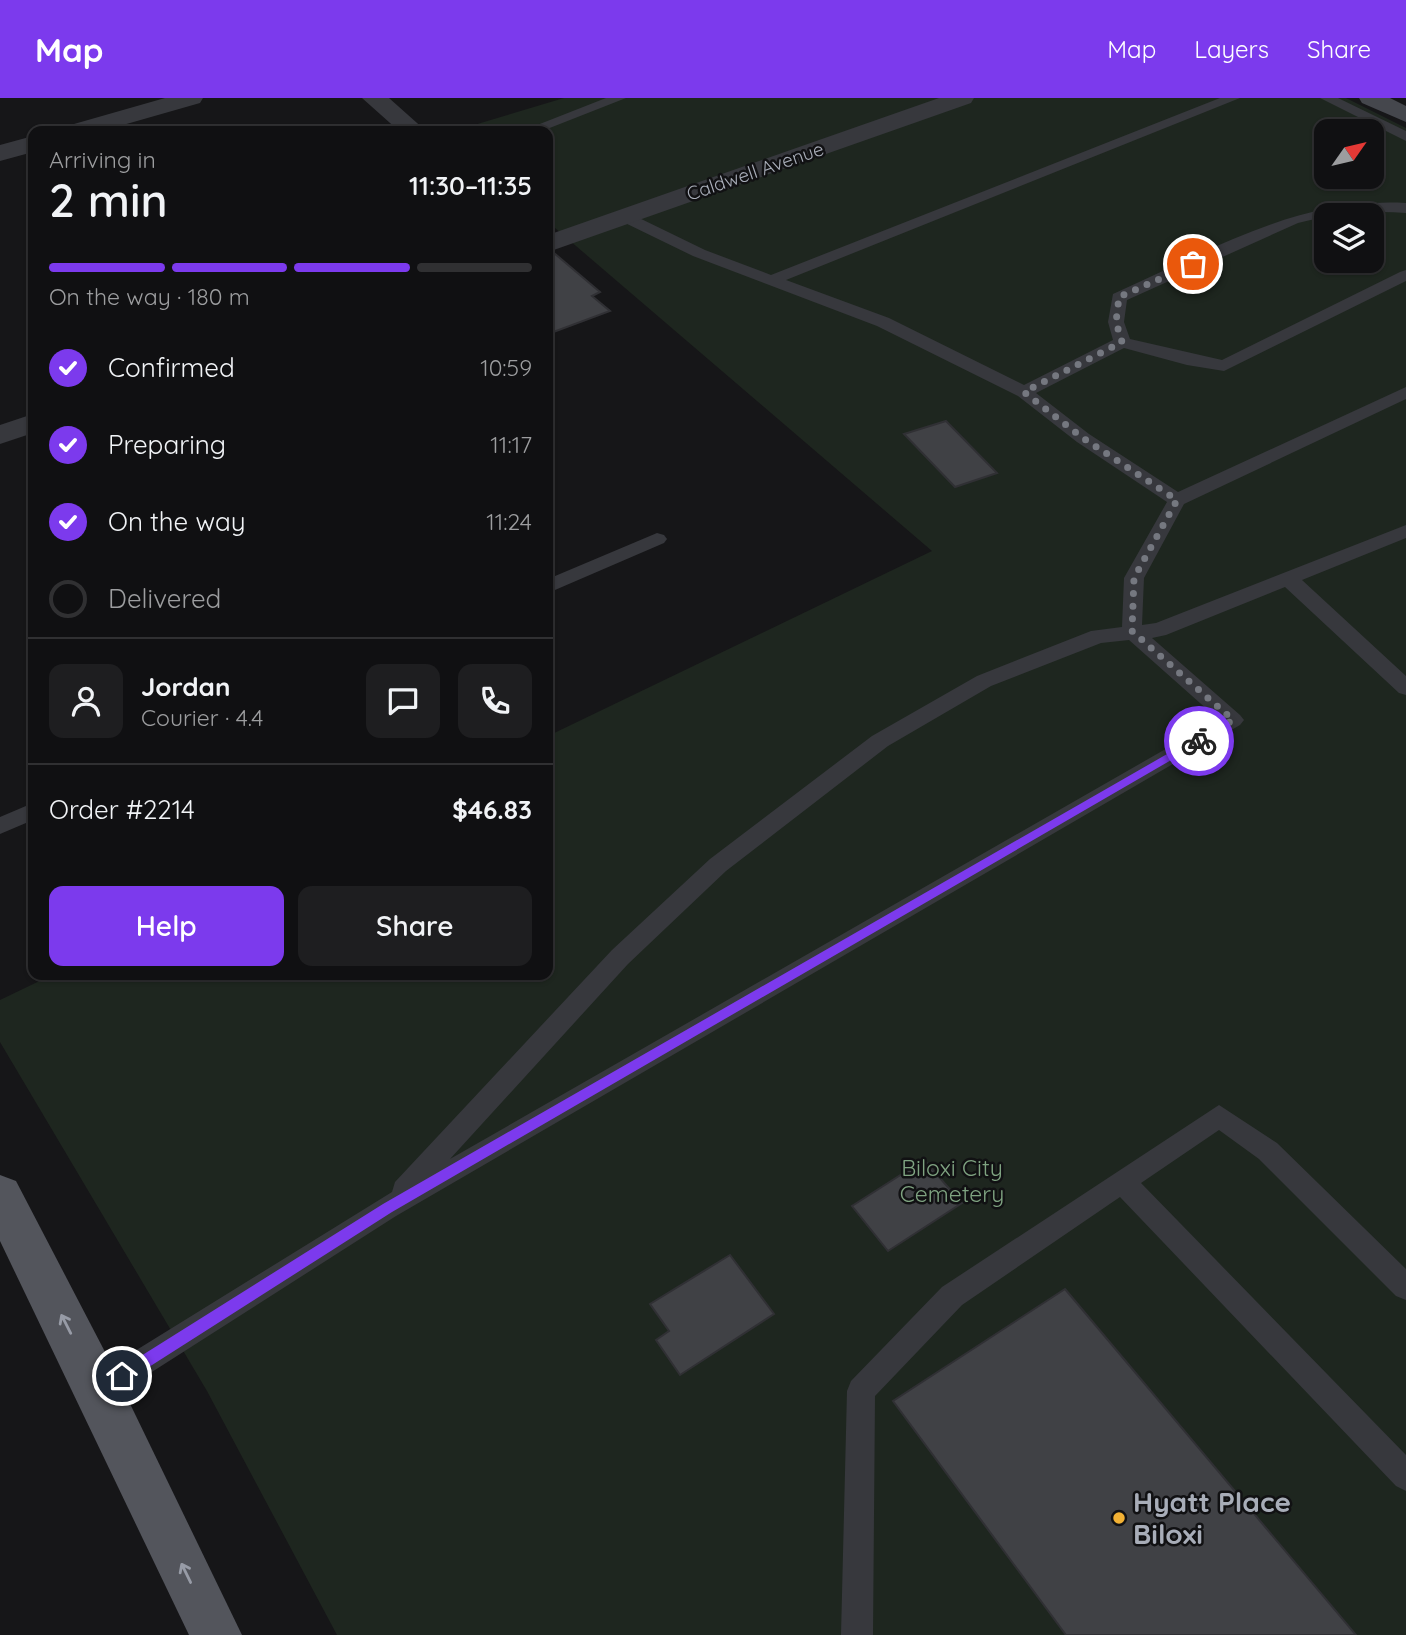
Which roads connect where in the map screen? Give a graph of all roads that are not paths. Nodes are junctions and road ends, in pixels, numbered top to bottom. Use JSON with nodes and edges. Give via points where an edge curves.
{"nodes":[{"id":1,"x":191,"y":98,"type":"edge"},
{"id":2,"x":374,"y":98,"type":"edge"},
{"id":3,"x":619,"y":98,"type":"edge"},
{"id":4,"x":962,"y":98,"type":"edge"},
{"id":5,"x":1233,"y":98,"type":"edge"},
{"id":6,"x":1327,"y":98,"type":"edge"},
{"id":7,"x":1371,"y":98,"type":"edge"},
{"id":8,"x":1406,"y":115,"type":"edge"},
{"id":9,"x":93,"y":126,"type":"edge"},
{"id":10,"x":408,"y":126,"type":"edge"},
{"id":11,"x":543,"y":126,"type":"edge"},
{"id":12,"x":1406,"y":137,"type":"edge"},
{"id":13,"x":28,"y":145,"type":"edge"},
{"id":14,"x":0,"y":153,"type":"edge"},
{"id":15,"x":1406,"y":208,"type":"edge"},
{"id":16,"x":625,"y":217,"type":"junction"},
{"id":17,"x":553,"y":242,"type":"edge"},
{"id":18,"x":1406,"y":275,"type":"edge"},
{"id":19,"x":772,"y":280,"type":"junction"},
{"id":20,"x":1122,"y":342,"type":"junction"},
{"id":21,"x":1024,"y":392,"type":"junction"},
{"id":22,"x":1406,"y":392,"type":"edge"},
{"id":23,"x":28,"y":425,"type":"edge"},
{"id":24,"x":0,"y":435,"type":"edge"},
{"id":25,"x":1177,"y":500,"type":"junction"},
{"id":26,"x":1406,"y":531,"type":"edge"},
{"id":27,"x":657,"y":539,"type":"dead end"},
{"id":28,"x":1289,"y":579,"type":"junction"},
{"id":29,"x":553,"y":585,"type":"edge"},
{"id":30,"x":1132,"y":631,"type":"junction"},
{"id":31,"x":1406,"y":688,"type":"edge"},
{"id":32,"x":28,"y":813,"type":"edge"},
{"id":33,"x":0,"y":826,"type":"edge"},
{"id":34,"x":1122,"y":1181,"type":"junction"},
{"id":35,"x":0,"y":1195,"type":"edge"},
{"id":36,"x":387,"y":1208,"type":"junction"},
{"id":37,"x":1406,"y":1287,"type":"edge"},
{"id":38,"x":98,"y":1390,"type":"junction"},
{"id":39,"x":1406,"y":1476,"type":"edge"},
{"id":40,"x":216,"y":1635,"type":"edge"},
{"id":41,"x":857,"y":1635,"type":"edge"}],
"edges":[{"from":1,"to":9,"type":"street"},
{"from":2,"to":10,"type":"street"},
{"from":3,"to":11,"type":"lane"},
{"from":4,"to":16,"type":"street","name":"Caldwell Avenue"},
{"from":5,"to":19,"type":"lane"},
{"from":6,"to":12,"type":"lane"},
{"from":7,"to":8,"type":"main road"},
{"from":13,"to":14,"type":"street"},
{"from":15,"to":20,"type":"lane","via":[[1371,206],[1292,220],[1119,297],[1116,322]]},
{"from":16,"to":17,"type":"street","name":"Caldwell Avenue"},
{"from":16,"to":19,"type":"lane","via":[[699,253]]},
{"from":18,"to":20,"type":"lane","via":[[1224,366]]},
{"from":19,"to":21,"type":"lane","via":[[883,322]]},
{"from":20,"to":21,"type":"lane"},
{"from":21,"to":25,"type":"lane","via":[[1083,438]]},
{"from":22,"to":25,"type":"lane"},
{"from":23,"to":24,"type":"street"},
{"from":25,"to":30,"type":"lane","via":[[1134,578]]},
{"from":26,"to":28,"type":"lane"},
{"from":27,"to":29,"type":"lane"},
{"from":28,"to":30,"type":"lane","via":[[1158,630]]},
{"from":28,"to":31,"type":"lane"},
{"from":30,"to":36,"type":"lane","via":[[1098,636],[984,681],[880,741],[718,865],[620,957]]},
{"from":30,"to":36,"type":"lane","via":[[1233,720]]},
{"from":32,"to":33,"type":"lane"},
{"from":34,"to":37,"type":"lane","via":[[1219,1116],[1268,1151]]},
{"from":34,"to":39,"type":"lane"},
{"from":34,"to":41,"type":"lane","via":[[951,1296],[861,1391]]},
{"from":38,"to":35,"type":"main road","one_way":true},
{"from":36,"to":38,"type":"lane"},
{"from":40,"to":38,"type":"main road","one_way":true}]}
